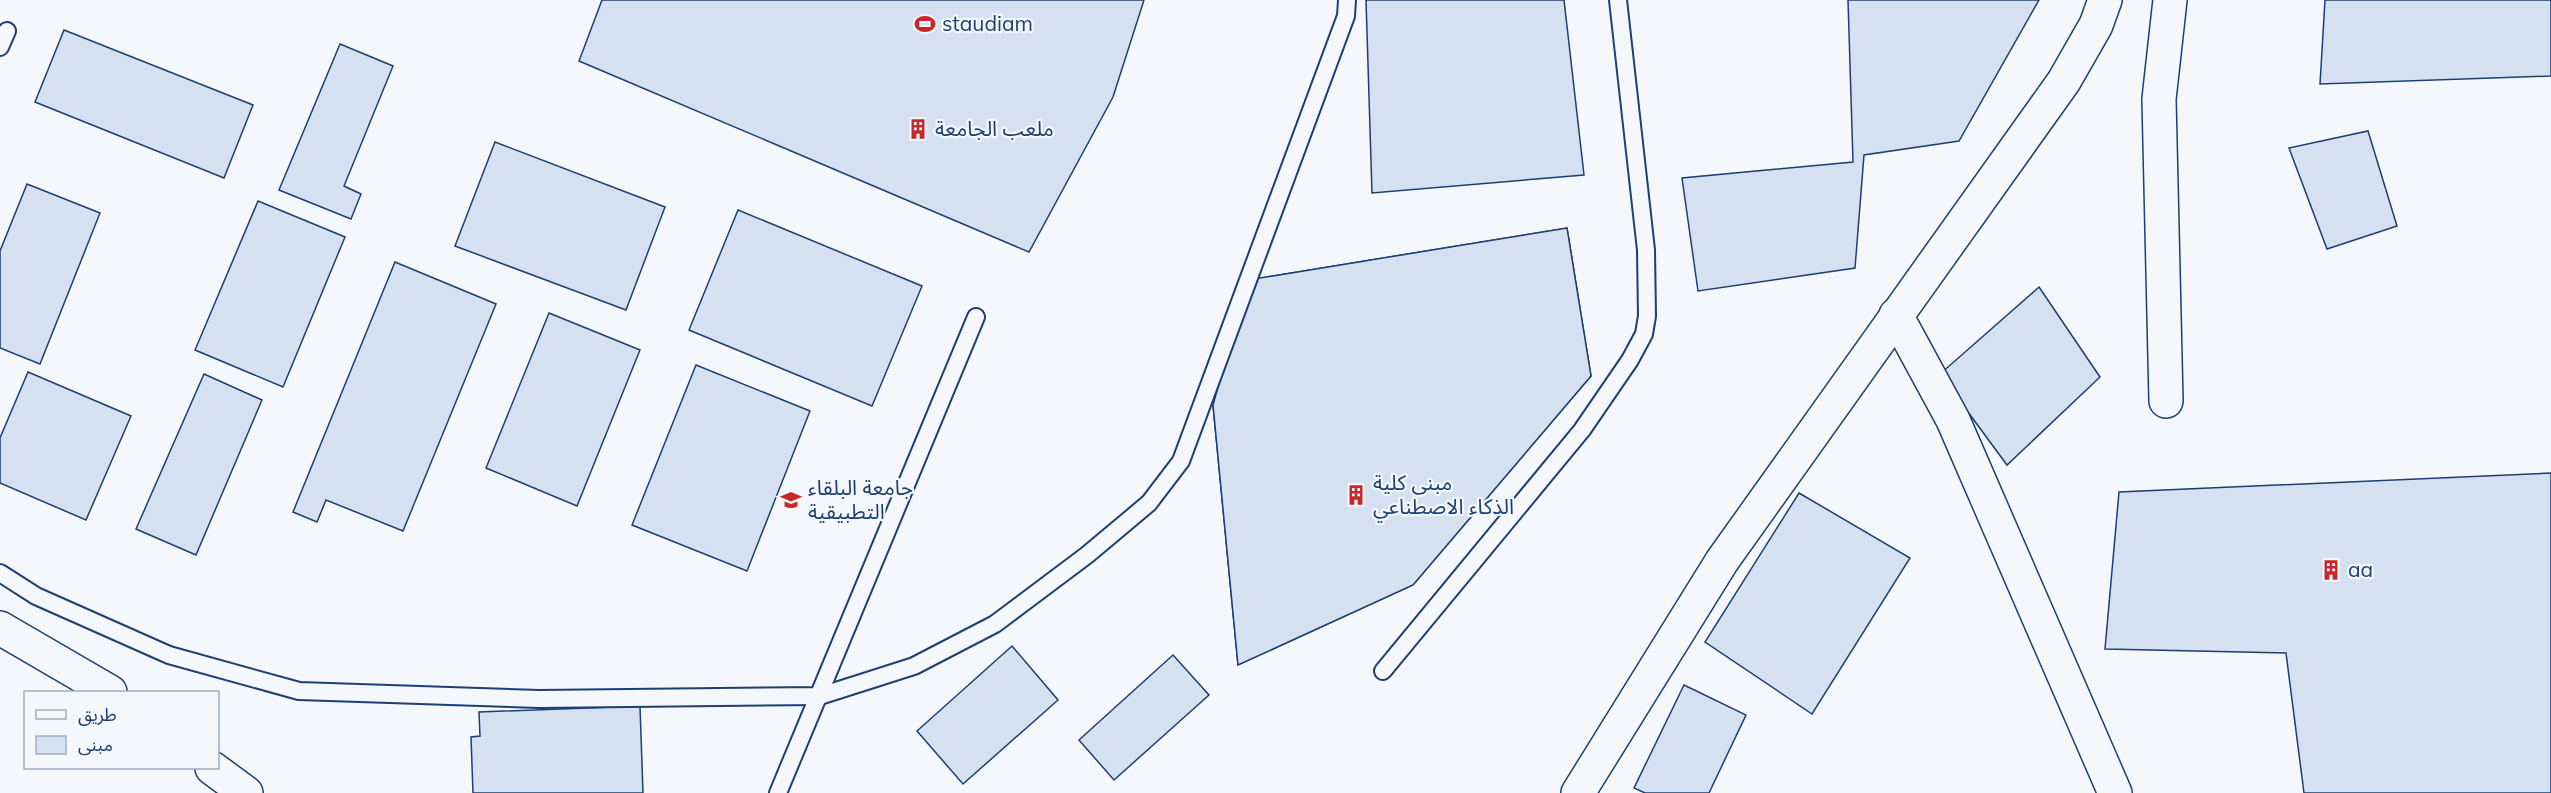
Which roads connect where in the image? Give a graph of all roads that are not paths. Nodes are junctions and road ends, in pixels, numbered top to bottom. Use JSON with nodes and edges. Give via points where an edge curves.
{"nodes":[{"id":1,"x":1347,"y":0,"type":"edge"},
{"id":2,"x":1618,"y":0,"type":"edge"},
{"id":3,"x":2105,"y":0,"type":"edge"},
{"id":4,"x":2170,"y":0,"type":"edge"},
{"id":5,"x":7,"y":31,"type":"dead end"},
{"id":6,"x":0,"y":47,"type":"edge"},
{"id":7,"x":1896,"y":315,"type":"junction"},
{"id":8,"x":976,"y":317,"type":"dead end"},
{"id":9,"x":2166,"y":401,"type":"dead end"},
{"id":10,"x":0,"y":573,"type":"edge"},
{"id":11,"x":0,"y":628,"type":"edge"},
{"id":12,"x":1383,"y":671,"type":"dead end"},
{"id":13,"x":107,"y":691,"type":"edge"},
{"id":14,"x":820,"y":696,"type":"junction"},
{"id":15,"x":213,"y":769,"type":"edge"},
{"id":16,"x":246,"y":793,"type":"edge"},
{"id":17,"x":778,"y":793,"type":"edge"},
{"id":18,"x":1578,"y":793,"type":"edge"},
{"id":19,"x":2115,"y":793,"type":"edge"}],
"edges":[{"from":1,"to":14,"type":"lane","via":[[1346,16],[1181,461],[1149,503],[1088,555],[995,624],[915,666]]},
{"from":2,"to":12,"type":"lane","via":[[1646,250],[1644,334],[1582,430]]},
{"from":3,"to":7,"type":"street","via":[[2096,26],[2064,81]]},
{"from":4,"to":9,"type":"street","via":[[2159,99]]},
{"from":5,"to":6,"type":"lane"},
{"from":7,"to":18,"type":"street","via":[[1722,561]]},
{"from":7,"to":19,"type":"street","via":[[1953,420]]},
{"from":8,"to":14,"type":"lane"},
{"from":10,"to":14,"type":"lane","via":[[36,596],[170,655],[299,691],[539,699]]},
{"from":11,"to":13,"type":"street"},
{"from":14,"to":17,"type":"lane"},
{"from":15,"to":16,"type":"street"}]}
